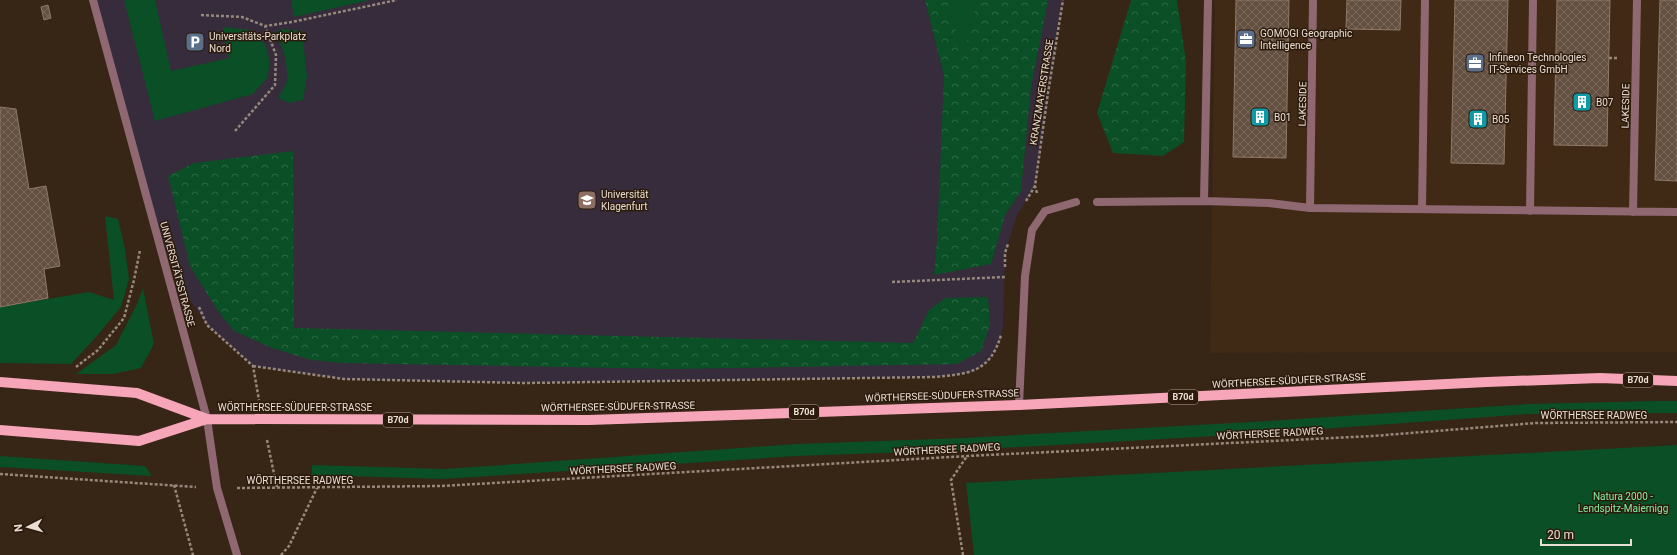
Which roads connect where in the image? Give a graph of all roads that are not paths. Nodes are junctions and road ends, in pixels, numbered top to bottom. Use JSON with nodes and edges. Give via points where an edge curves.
{"nodes":[{"id":1,"x":93,"y":0,"type":"edge"},
{"id":2,"x":1208,"y":0,"type":"edge"},
{"id":3,"x":1313,"y":0,"type":"edge"},
{"id":4,"x":1425,"y":0,"type":"edge"},
{"id":5,"x":1533,"y":0,"type":"edge"},
{"id":6,"x":1637,"y":0,"type":"edge"},
{"id":7,"x":1204,"y":201,"type":"junction"},
{"id":8,"x":1076,"y":202,"type":"dead end"},
{"id":9,"x":1097,"y":202,"type":"dead end"},
{"id":10,"x":1310,"y":208,"type":"junction"},
{"id":11,"x":1422,"y":210,"type":"junction"},
{"id":12,"x":1530,"y":211,"type":"junction"},
{"id":13,"x":1633,"y":212,"type":"junction"},
{"id":14,"x":1677,"y":212,"type":"edge"},
{"id":15,"x":1677,"y":381,"type":"edge"},
{"id":16,"x":0,"y":382,"type":"edge"},
{"id":17,"x":1019,"y":405,"type":"junction"},
{"id":18,"x":207,"y":419,"type":"junction"},
{"id":19,"x":0,"y":430,"type":"edge"},
{"id":20,"x":238,"y":555,"type":"edge"}],
"edges":[{"from":1,"to":18,"type":"street","name":"UNIVERSITÄTSSTRASSE"},
{"from":2,"to":7,"type":"street"},
{"from":3,"to":10,"type":"street","name":"LAKESIDE"},
{"from":4,"to":11,"type":"street"},
{"from":5,"to":12,"type":"street"},
{"from":6,"to":13,"type":"street","name":"LAKESIDE"},
{"from":7,"to":9,"type":"street"},
{"from":7,"to":10,"type":"street","via":[[1270,203]]},
{"from":8,"to":17,"type":"street","via":[[1045,211],[1032,230],[1025,276]]},
{"from":10,"to":11,"type":"street"},
{"from":11,"to":12,"type":"street"},
{"from":12,"to":13,"type":"street"},
{"from":13,"to":14,"type":"street"},
{"from":15,"to":17,"type":"main road","name":"WÖRTHERSEE-SÜDUFER-STRASSE","number":"B70d","via":[[1600,378],[1487,382]]},
{"from":16,"to":18,"type":"main road","name":"WÖRTHERSEE-SÜDUFER-STRASSE","number":"B70d","via":[[136,393]]},
{"from":17,"to":18,"type":"main road","name":"WÖRTHERSEE-SÜDUFER-STRASSE","number":"B70d","via":[[589,420]]},
{"from":18,"to":19,"type":"main road","name":"WÖRTHERSEE-SÜDUFER-STRASSE","number":"B70d","via":[[139,441]]},
{"from":18,"to":20,"type":"street","name":"UNIVERSITÄTSSTRASSE","via":[[217,488]]}]}
